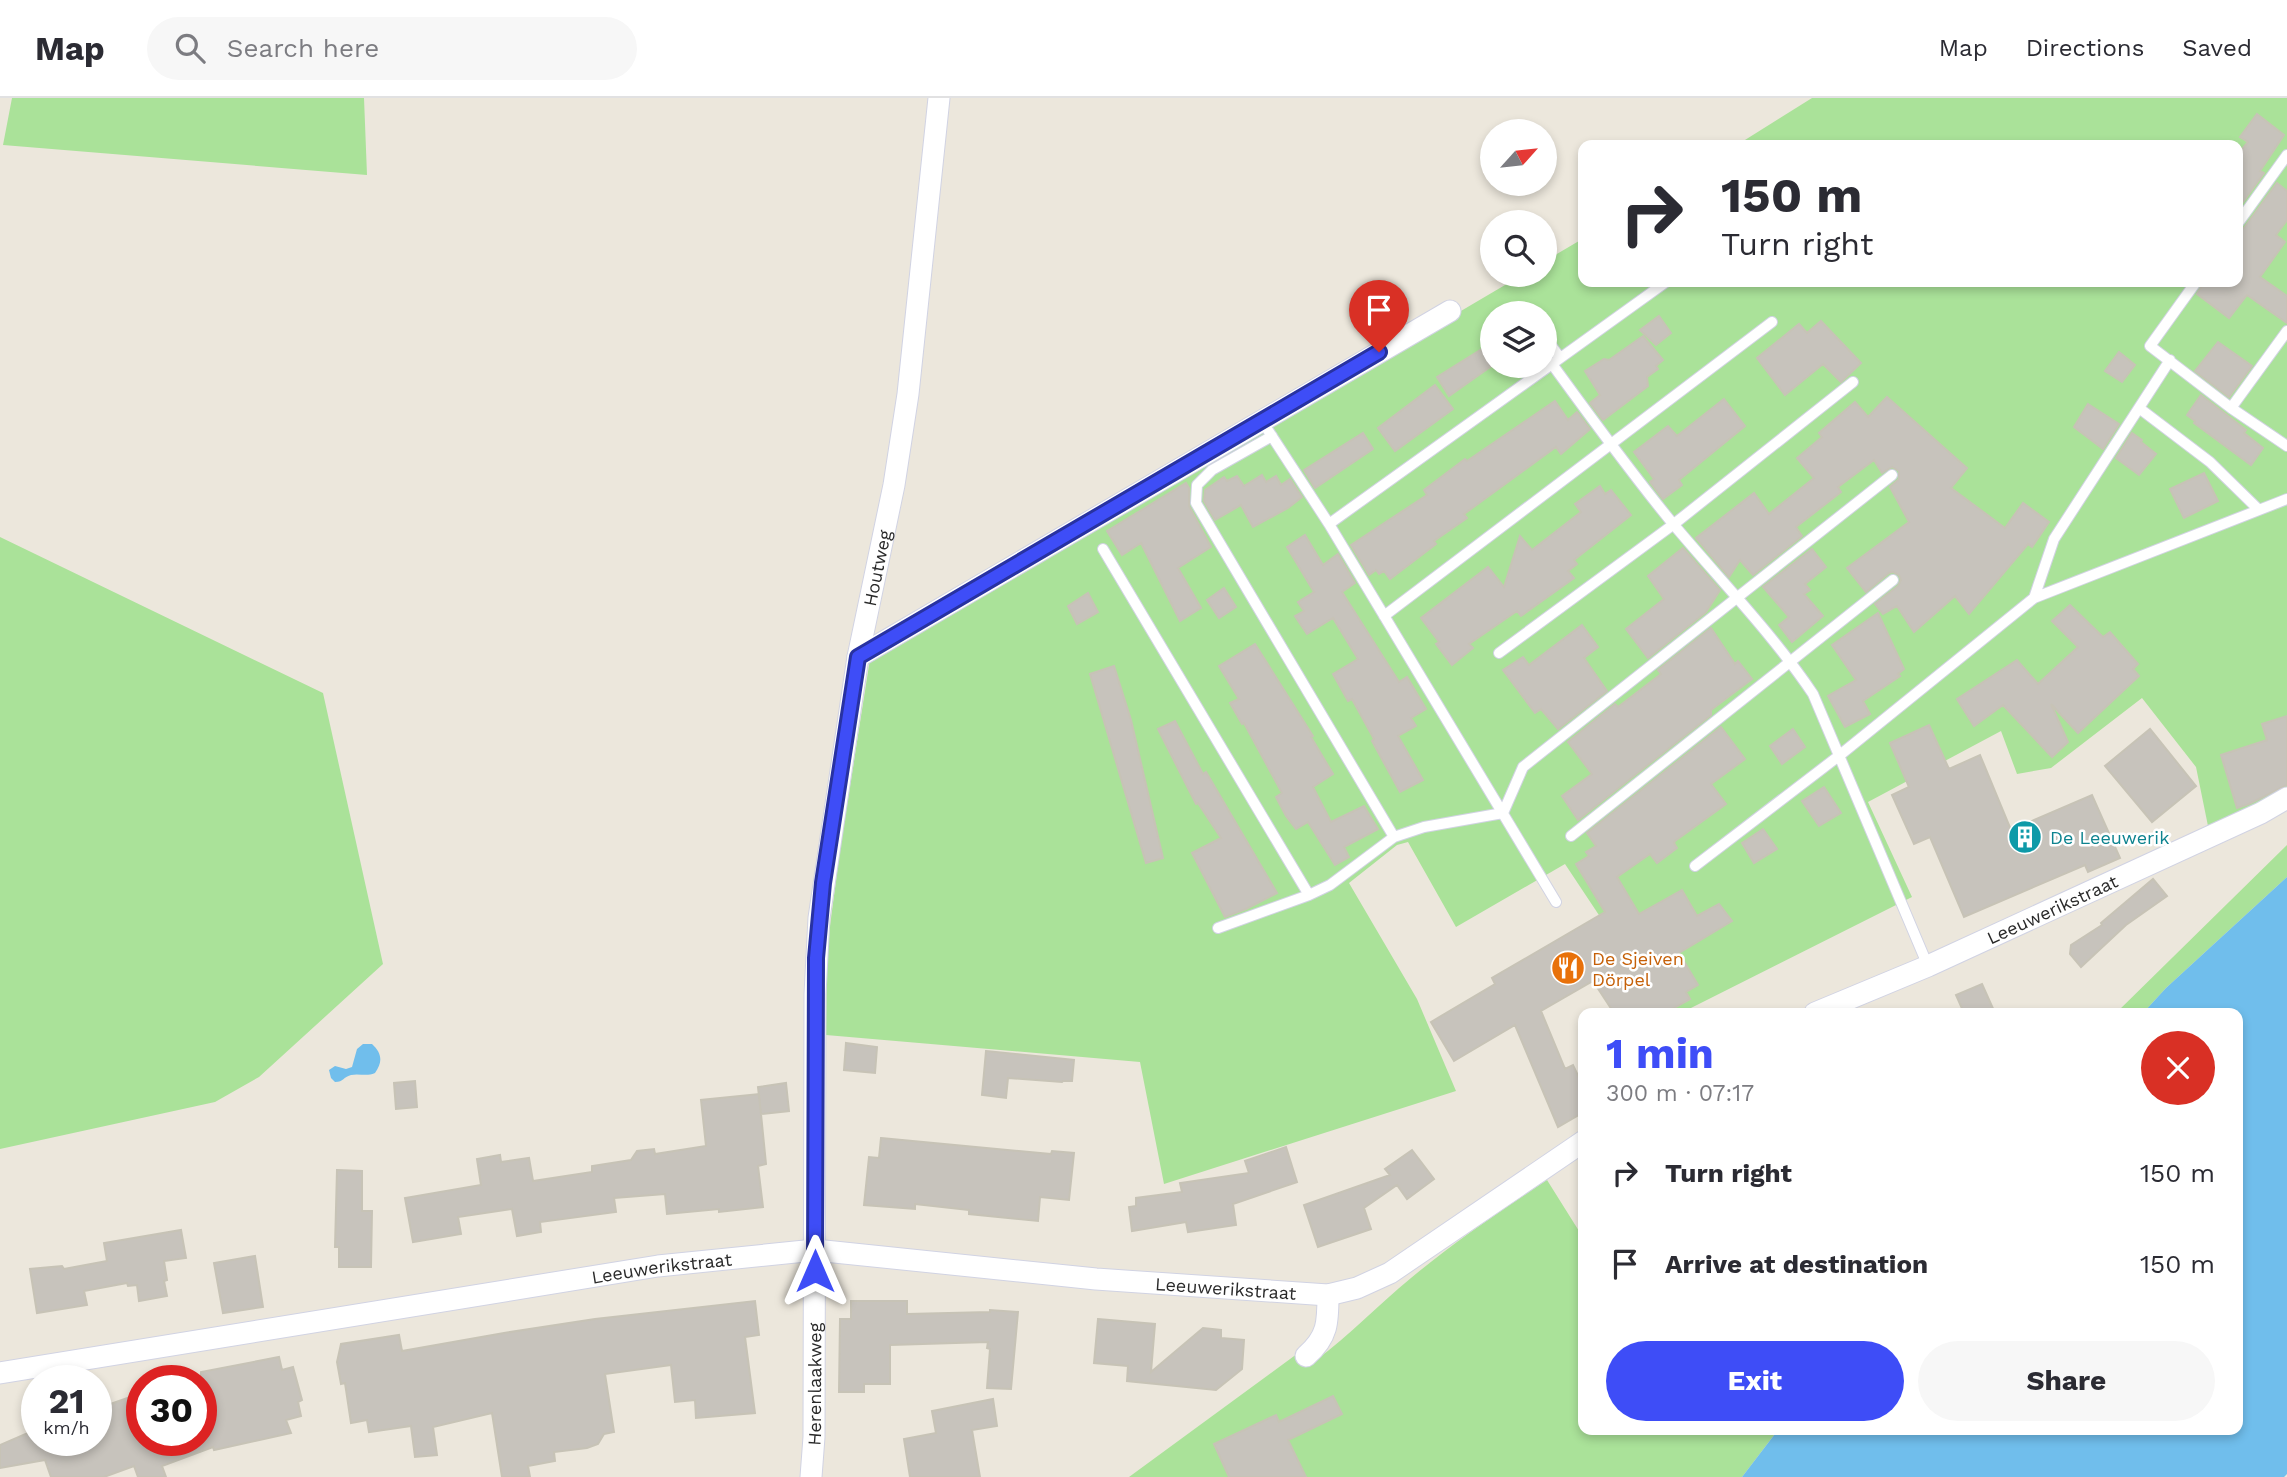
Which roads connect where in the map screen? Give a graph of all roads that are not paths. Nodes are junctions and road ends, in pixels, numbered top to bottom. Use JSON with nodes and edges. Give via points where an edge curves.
{"nodes":[{"id":1,"x":939,"y":98,"type":"edge"},
{"id":2,"x":2287,"y":155,"type":"edge"},
{"id":3,"x":2243,"y":216,"type":"edge"},
{"id":4,"x":1658,"y":287,"type":"edge"},
{"id":5,"x":2192,"y":287,"type":"edge"},
{"id":6,"x":1450,"y":310,"type":"dead end"},
{"id":7,"x":1772,"y":322,"type":"dead end"},
{"id":8,"x":2287,"y":331,"type":"edge"},
{"id":9,"x":1557,"y":360,"type":"edge"},
{"id":10,"x":2170,"y":360,"type":"junction"},
{"id":11,"x":1557,"y":363,"type":"edge"},
{"id":12,"x":1532,"y":378,"type":"edge"},
{"id":13,"x":1853,"y":382,"type":"dead end"},
{"id":14,"x":2139,"y":408,"type":"junction"},
{"id":15,"x":2231,"y":408,"type":"junction"},
{"id":16,"x":1267,"y":429,"type":"junction"},
{"id":17,"x":1611,"y":445,"type":"junction"},
{"id":18,"x":2287,"y":446,"type":"edge"},
{"id":19,"x":1892,"y":475,"type":"dead end"},
{"id":20,"x":2287,"y":499,"type":"edge"},
{"id":21,"x":2259,"y":510,"type":"junction"},
{"id":22,"x":1329,"y":524,"type":"junction"},
{"id":23,"x":1674,"y":524,"type":"junction"},
{"id":24,"x":1103,"y":549,"type":"dead end"},
{"id":25,"x":1893,"y":580,"type":"dead end"},
{"id":26,"x":1736,"y":597,"type":"junction"},
{"id":27,"x":2034,"y":598,"type":"junction"},
{"id":28,"x":1384,"y":616,"type":"junction"},
{"id":29,"x":1499,"y":653,"type":"dead end"},
{"id":30,"x":858,"y":657,"type":"junction"},
{"id":31,"x":1791,"y":661,"type":"junction"},
{"id":32,"x":1840,"y":755,"type":"junction"},
{"id":33,"x":2287,"y":798,"type":"edge"},
{"id":34,"x":1503,"y":813,"type":"junction"},
{"id":35,"x":1570,"y":836,"type":"dead end"},
{"id":36,"x":1394,"y":837,"type":"junction"},
{"id":37,"x":1695,"y":866,"type":"dead end"},
{"id":38,"x":1308,"y":895,"type":"junction"},
{"id":39,"x":1556,"y":902,"type":"dead end"},
{"id":40,"x":1218,"y":929,"type":"dead end"},
{"id":41,"x":1928,"y":966,"type":"junction"},
{"id":42,"x":1827,"y":1008,"type":"edge"},
{"id":43,"x":1578,"y":1144,"type":"edge"},
{"id":44,"x":815,"y":1250,"type":"junction"},
{"id":45,"x":1328,"y":1295,"type":"junction"},
{"id":46,"x":1306,"y":1356,"type":"dead end"},
{"id":47,"x":0,"y":1373,"type":"edge"},
{"id":48,"x":810,"y":1477,"type":"edge"}],
"edges":[{"from":1,"to":30,"type":"street","name":"Houtweg","via":[[902,438]]},
{"from":2,"to":3,"type":"lane"},
{"from":4,"to":9,"type":"lane"},
{"from":5,"to":10,"type":"lane","via":[[2150,345]]},
{"from":6,"to":16,"type":"street"},
{"from":7,"to":17,"type":"lane"},
{"from":8,"to":15,"type":"lane"},
{"from":10,"to":14,"type":"lane"},
{"from":10,"to":15,"type":"lane"},
{"from":11,"to":17,"type":"lane"},
{"from":12,"to":22,"type":"lane"},
{"from":13,"to":23,"type":"lane"},
{"from":14,"to":21,"type":"lane","via":[[2210,462]]},
{"from":14,"to":27,"type":"lane","via":[[2054,539]]},
{"from":15,"to":18,"type":"lane"},
{"from":16,"to":22,"type":"lane"},
{"from":16,"to":30,"type":"street"},
{"from":16,"to":36,"type":"lane","via":[[1197,485],[1196,503]]},
{"from":17,"to":23,"type":"lane"},
{"from":17,"to":28,"type":"lane"},
{"from":19,"to":26,"type":"lane"},
{"from":20,"to":21,"type":"lane"},
{"from":21,"to":27,"type":"lane"},
{"from":22,"to":28,"type":"lane"},
{"from":23,"to":26,"type":"lane"},
{"from":23,"to":29,"type":"lane"},
{"from":24,"to":38,"type":"lane"},
{"from":25,"to":31,"type":"lane"},
{"from":26,"to":31,"type":"lane"},
{"from":26,"to":34,"type":"lane","via":[[1523,767]]},
{"from":27,"to":32,"type":"lane"},
{"from":28,"to":34,"type":"lane"},
{"from":30,"to":44,"type":"street","name":"Houtweg","via":[[818,932]]},
{"from":31,"to":32,"type":"lane","via":[[1813,694]]},
{"from":31,"to":35,"type":"lane"},
{"from":32,"to":37,"type":"lane"},
{"from":32,"to":41,"type":"lane"},
{"from":33,"to":41,"type":"street","name":"Leeuwerikstraat"},
{"from":34,"to":36,"type":"lane"},
{"from":34,"to":39,"type":"lane"},
{"from":36,"to":38,"type":"lane","via":[[1351,871]]},
{"from":38,"to":40,"type":"lane"},
{"from":41,"to":42,"type":"street","name":"Leeuwerikstraat"},
{"from":43,"to":45,"type":"street","name":"Leeuwerikstraat","via":[[1390,1273]]},
{"from":44,"to":45,"type":"street","name":"Leeuwerikstraat","via":[[1096,1279]]},
{"from":44,"to":47,"type":"street","name":"Leeuwerikstraat","via":[[658,1266]]},
{"from":44,"to":48,"type":"street","name":"Herenlaakweg"},
{"from":45,"to":46,"type":"street","via":[[1323,1338]]}]}
